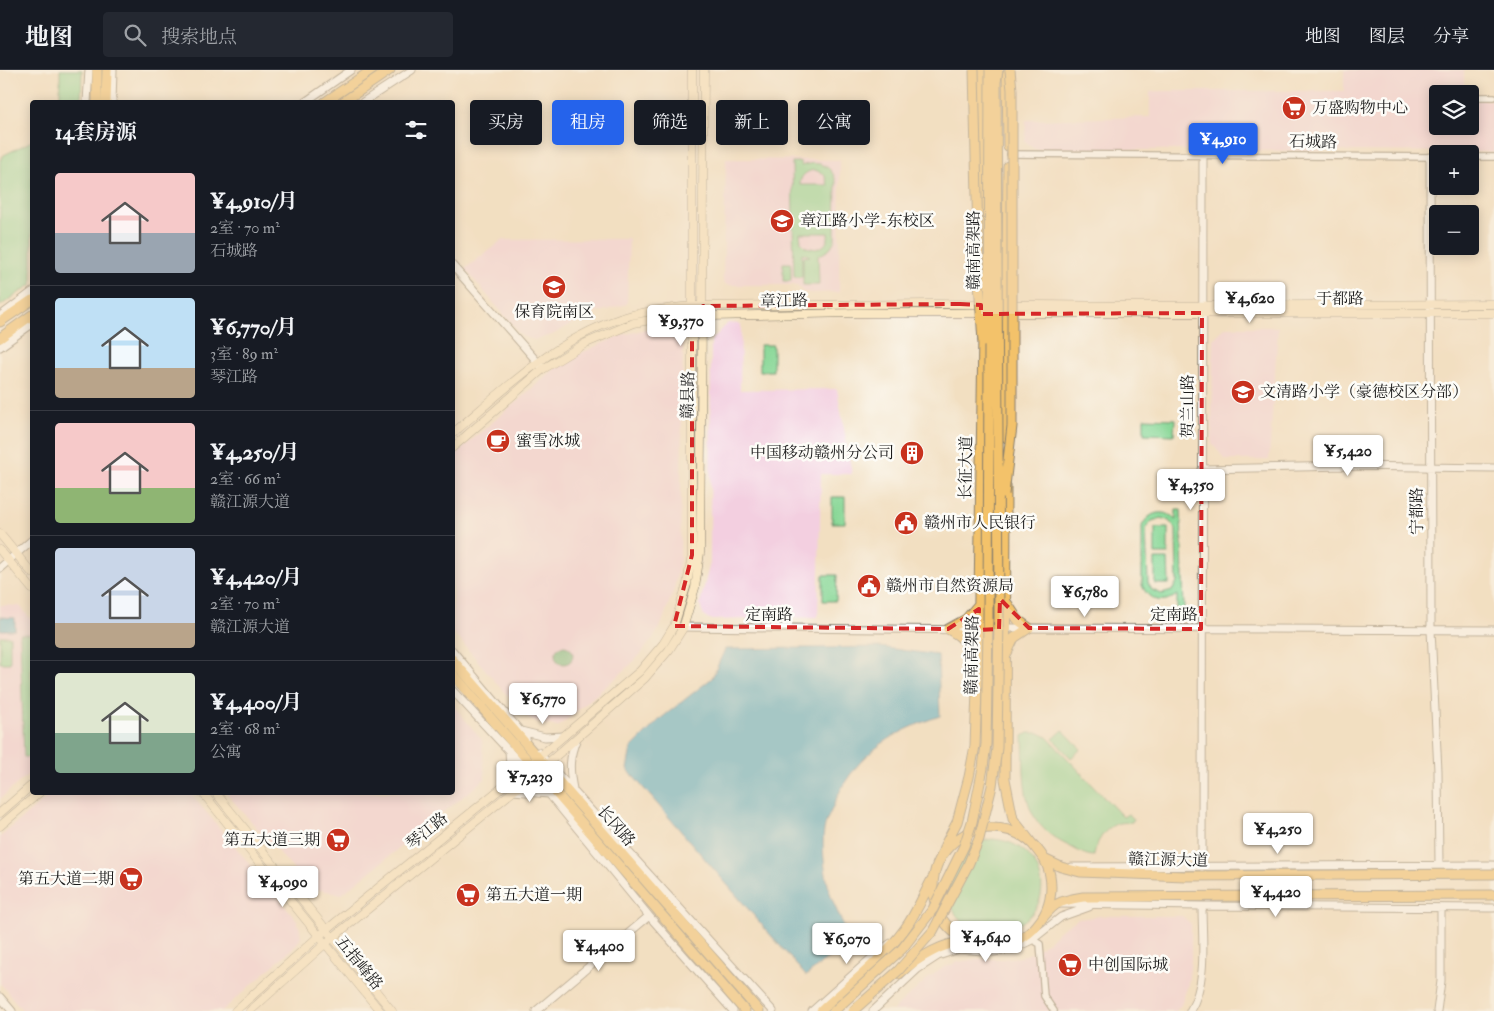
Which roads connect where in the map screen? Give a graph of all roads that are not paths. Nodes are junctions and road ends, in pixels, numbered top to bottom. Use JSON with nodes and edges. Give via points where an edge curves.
{"nodes":[{"id":1,"x":89,"y":70,"type":"edge"},
{"id":2,"x":98,"y":70,"type":"edge"},
{"id":3,"x":106,"y":70,"type":"edge"},
{"id":4,"x":113,"y":70,"type":"edge"},
{"id":5,"x":351,"y":70,"type":"edge"},
{"id":6,"x":372,"y":70,"type":"edge"},
{"id":7,"x":390,"y":70,"type":"edge"},
{"id":8,"x":412,"y":70,"type":"edge"},
{"id":9,"x":692,"y":70,"type":"edge"},
{"id":10,"x":704,"y":70,"type":"edge"},
{"id":11,"x":974,"y":70,"type":"edge"},
{"id":12,"x":983,"y":70,"type":"edge"},
{"id":13,"x":990,"y":70,"type":"edge"},
{"id":14,"x":998,"y":70,"type":"edge"},
{"id":15,"x":1008,"y":70,"type":"edge"},
{"id":16,"x":1479,"y":97,"type":"edge"},
{"id":17,"x":1494,"y":97,"type":"edge"},
{"id":18,"x":87,"y":100,"type":"edge"},
{"id":19,"x":97,"y":100,"type":"edge"},
{"id":20,"x":106,"y":100,"type":"edge"},
{"id":21,"x":112,"y":100,"type":"edge"},
{"id":22,"x":307,"y":100,"type":"edge"},
{"id":23,"x":328,"y":100,"type":"edge"},
{"id":24,"x":346,"y":100,"type":"edge"},
{"id":25,"x":366,"y":100,"type":"edge"},
{"id":26,"x":1008,"y":154,"type":"junction"},
{"id":27,"x":1203,"y":155,"type":"junction"},
{"id":28,"x":1494,"y":156,"type":"edge"},
{"id":29,"x":1429,"y":157,"type":"edge"},
{"id":30,"x":1479,"y":157,"type":"edge"},
{"id":31,"x":1433,"y":195,"type":"edge"},
{"id":32,"x":455,"y":268,"type":"edge"},
{"id":33,"x":30,"y":294,"type":"edge"},
{"id":34,"x":30,"y":301,"type":"edge"},
{"id":35,"x":1431,"y":304,"type":"junction"},
{"id":36,"x":1494,"y":304,"type":"edge"},
{"id":37,"x":1202,"y":305,"type":"junction"},
{"id":38,"x":692,"y":306,"type":"junction"},
{"id":39,"x":702,"y":306,"type":"junction"},
{"id":40,"x":983,"y":309,"type":"junction"},
{"id":41,"x":1007,"y":309,"type":"junction"},
{"id":42,"x":1431,"y":313,"type":"junction"},
{"id":43,"x":1494,"y":313,"type":"edge"},
{"id":44,"x":1202,"y":314,"type":"junction"},
{"id":45,"x":0,"y":316,"type":"edge"},
{"id":46,"x":30,"y":316,"type":"edge"},
{"id":47,"x":692,"y":316,"type":"junction"},
{"id":48,"x":702,"y":317,"type":"junction"},
{"id":49,"x":0,"y":322,"type":"edge"},
{"id":50,"x":30,"y":325,"type":"edge"},
{"id":51,"x":0,"y":338,"type":"edge"},
{"id":52,"x":0,"y":347,"type":"edge"},
{"id":53,"x":537,"y":362,"type":"junction"},
{"id":54,"x":543,"y":369,"type":"junction"},
{"id":55,"x":455,"y":431,"type":"edge"},
{"id":56,"x":988,"y":443,"type":"junction"},
{"id":57,"x":455,"y":445,"type":"edge"},
{"id":58,"x":1431,"y":467,"type":"junction"},
{"id":59,"x":1494,"y":468,"type":"edge"},
{"id":60,"x":1202,"y":470,"type":"junction"},
{"id":61,"x":0,"y":534,"type":"edge"},
{"id":62,"x":1000,"y":538,"type":"junction"},
{"id":63,"x":30,"y":542,"type":"edge"},
{"id":64,"x":0,"y":550,"type":"edge"},
{"id":65,"x":16,"y":554,"type":"junction"},
{"id":66,"x":9,"y":560,"type":"junction"},
{"id":67,"x":0,"y":568,"type":"edge"},
{"id":68,"x":30,"y":571,"type":"edge"},
{"id":69,"x":30,"y":586,"type":"edge"},
{"id":70,"x":1006,"y":601,"type":"junction"},
{"id":71,"x":979,"y":604,"type":"junction"},
{"id":72,"x":674,"y":626,"type":"junction"},
{"id":73,"x":683,"y":628,"type":"junction"},
{"id":74,"x":1006,"y":628,"type":"junction"},
{"id":75,"x":1029,"y":628,"type":"junction"},
{"id":76,"x":1201,"y":629,"type":"junction"},
{"id":77,"x":948,"y":630,"type":"junction"},
{"id":78,"x":978,"y":630,"type":"junction"},
{"id":79,"x":1431,"y":630,"type":"junction"},
{"id":80,"x":1494,"y":630,"type":"edge"},
{"id":81,"x":455,"y":654,"type":"edge"},
{"id":82,"x":1005,"y":660,"type":"junction"},
{"id":83,"x":978,"y":662,"type":"junction"},
{"id":84,"x":455,"y":663,"type":"edge"},
{"id":85,"x":455,"y":676,"type":"edge"},
{"id":86,"x":455,"y":693,"type":"edge"},
{"id":87,"x":520,"y":731,"type":"junction"},
{"id":88,"x":564,"y":736,"type":"junction"},
{"id":89,"x":577,"y":738,"type":"junction"},
{"id":90,"x":508,"y":750,"type":"junction"},
{"id":91,"x":537,"y":765,"type":"junction"},
{"id":92,"x":508,"y":783,"type":"junction"},
{"id":93,"x":30,"y":787,"type":"edge"},
{"id":94,"x":573,"y":790,"type":"junction"},
{"id":95,"x":513,"y":791,"type":"junction"},
{"id":96,"x":549,"y":794,"type":"junction"},
{"id":97,"x":36,"y":795,"type":"edge"},
{"id":98,"x":204,"y":795,"type":"edge"},
{"id":99,"x":217,"y":795,"type":"edge"},
{"id":100,"x":0,"y":813,"type":"edge"},
{"id":101,"x":0,"y":826,"type":"edge"},
{"id":102,"x":1032,"y":844,"type":"junction"},
{"id":103,"x":1040,"y":853,"type":"junction"},
{"id":104,"x":940,"y":860,"type":"junction"},
{"id":105,"x":1439,"y":865,"type":"junction"},
{"id":106,"x":1494,"y":865,"type":"edge"},
{"id":107,"x":1202,"y":867,"type":"junction"},
{"id":108,"x":1061,"y":868,"type":"junction"},
{"id":109,"x":1494,"y":874,"type":"edge"},
{"id":110,"x":934,"y":876,"type":"junction"},
{"id":111,"x":1494,"y":896,"type":"edge"},
{"id":112,"x":1058,"y":904,"type":"junction"},
{"id":113,"x":1098,"y":904,"type":"junction"},
{"id":114,"x":1202,"y":906,"type":"junction"},
{"id":115,"x":1441,"y":908,"type":"junction"},
{"id":116,"x":1494,"y":908,"type":"edge"},
{"id":117,"x":649,"y":916,"type":"junction"},
{"id":118,"x":1037,"y":926,"type":"junction"},
{"id":119,"x":327,"y":930,"type":"junction"},
{"id":120,"x":320,"y":935,"type":"junction"},
{"id":121,"x":333,"y":938,"type":"junction"},
{"id":122,"x":897,"y":938,"type":"junction"},
{"id":123,"x":1029,"y":938,"type":"junction"},
{"id":124,"x":326,"y":943,"type":"junction"},
{"id":125,"x":982,"y":945,"type":"junction"},
{"id":126,"x":898,"y":971,"type":"junction"},
{"id":127,"x":0,"y":998,"type":"edge"},
{"id":128,"x":12,"y":1011,"type":"edge"},
{"id":129,"x":235,"y":1011,"type":"edge"},
{"id":130,"x":250,"y":1011,"type":"edge"},
{"id":131,"x":380,"y":1011,"type":"edge"},
{"id":132,"x":392,"y":1011,"type":"edge"},
{"id":133,"x":536,"y":1011,"type":"edge"},
{"id":134,"x":733,"y":1011,"type":"edge"},
{"id":135,"x":745,"y":1011,"type":"edge"},
{"id":136,"x":759,"y":1011,"type":"edge"},
{"id":137,"x":773,"y":1011,"type":"edge"},
{"id":138,"x":812,"y":1011,"type":"edge"},
{"id":139,"x":821,"y":1011,"type":"edge"},
{"id":140,"x":834,"y":1011,"type":"edge"},
{"id":141,"x":853,"y":1011,"type":"edge"},
{"id":142,"x":859,"y":1011,"type":"edge"},
{"id":143,"x":873,"y":1011,"type":"edge"},
{"id":144,"x":1054,"y":1011,"type":"edge"},
{"id":145,"x":1190,"y":1011,"type":"edge"},
{"id":146,"x":1437,"y":1011,"type":"edge"}],
"edges":[{"from":1,"to":18,"type":"street"},
{"from":2,"to":19,"type":"main road"},
{"from":3,"to":20,"type":"main road"},
{"from":4,"to":21,"type":"street"},
{"from":5,"to":22,"type":"street"},
{"from":6,"to":23,"type":"main road"},
{"from":7,"to":24,"type":"main road"},
{"from":8,"to":25,"type":"street"},
{"from":9,"to":38,"type":"main road","name":"赣县路"},
{"from":10,"to":39,"type":"main road","name":"赣县路"},
{"from":11,"to":56,"type":"main road","bridge":true,"via":[[979,272]]},
{"from":12,"to":40,"type":"main road","name":"长征大道"},
{"from":13,"to":56,"type":"main road","name":"赣南高架路","bridge":true},
{"from":14,"to":62,"type":"main road","name":"赣南高架路","bridge":true},
{"from":15,"to":26,"type":"main road"},
{"from":15,"to":62,"type":"main road","bridge":true,"via":[[1012,90],[1012,426]]},
{"from":16,"to":17,"type":"street"},
{"from":26,"to":27,"type":"street","name":"石城路"},
{"from":26,"to":41,"type":"main road"},
{"from":27,"to":29,"type":"street","name":"石城路"},
{"from":27,"to":37,"type":"street","name":"贺兰山路"},
{"from":28,"to":30,"type":"street"},
{"from":31,"to":35,"type":"street","name":"宁都路"},
{"from":32,"to":53,"type":"street"},
{"from":33,"to":45,"type":"street"},
{"from":34,"to":49,"type":"main road"},
{"from":35,"to":36,"type":"main road","name":"于都路"},
{"from":35,"to":37,"type":"main road","name":"于都路"},
{"from":35,"to":42,"type":"street","name":"宁都路"},
{"from":37,"to":41,"type":"main road","name":"于都路"},
{"from":37,"to":44,"type":"street","name":"贺兰山路"},
{"from":38,"to":39,"type":"main road","name":"章江路"},
{"from":38,"to":47,"type":"main road","name":"赣县路"},
{"from":38,"to":53,"type":"main road","name":"章江路","via":[[632,315],[608,323]]},
{"from":39,"to":40,"type":"main road","name":"章江路"},
{"from":39,"to":48,"type":"main road","name":"赣县路"},
{"from":40,"to":41,"type":"main road","name":"章江路"},
{"from":40,"to":48,"type":"main road","name":"章江路"},
{"from":40,"to":71,"type":"main road","name":"长征大道"},
{"from":41,"to":44,"type":"main road","name":"于都路"},
{"from":41,"to":70,"type":"main road"},
{"from":42,"to":43,"type":"main road","name":"于都路"},
{"from":42,"to":44,"type":"main road","name":"于都路"},
{"from":42,"to":58,"type":"street","name":"宁都路"},
{"from":44,"to":60,"type":"street","name":"贺兰山路"},
{"from":46,"to":51,"type":"main road"},
{"from":47,"to":48,"type":"main road","name":"章江路"},
{"from":47,"to":54,"type":"main road","name":"章江路","via":[[634,323],[586,343]]},
{"from":47,"to":72,"type":"main road","name":"赣县路","via":[[692,555]]},
{"from":48,"to":73,"type":"main road","name":"赣县路","via":[[700,553],[695,588]]},
{"from":50,"to":52,"type":"street"},
{"from":53,"to":54,"type":"street"},
{"from":53,"to":55,"type":"main road","name":"章江路"},
{"from":54,"to":57,"type":"main road","name":"章江路"},
{"from":56,"to":140,"type":"main road","name":"赣南高架路","bridge":true,"via":[[986,744],[972,822],[940,895],[921,926],[883,968]]},
{"from":58,"to":59,"type":"street"},
{"from":58,"to":60,"type":"street"},
{"from":58,"to":79,"type":"street","name":"宁都路"},
{"from":60,"to":76,"type":"street","name":"贺兰山路"},
{"from":61,"to":65,"type":"main road"},
{"from":62,"to":126,"type":"main road","name":"赣南高架路","bridge":true,"via":[[997,748],[986,812],[979,839],[958,887],[933,930]]},
{"from":63,"to":65,"type":"street"},
{"from":64,"to":66,"type":"main road"},
{"from":65,"to":66,"type":"street"},
{"from":65,"to":68,"type":"main road"},
{"from":66,"to":67,"type":"street"},
{"from":66,"to":69,"type":"main road"},
{"from":70,"to":74,"type":"main road"},
{"from":70,"to":75,"type":"main road","via":[[1014,615]]},
{"from":71,"to":77,"type":"main road","via":[[966,619]]},
{"from":71,"to":78,"type":"main road","name":"长征大道"},
{"from":72,"to":73,"type":"street","name":"定南路"},
{"from":72,"to":88,"type":"main road","name":"琴江路","via":[[640,671]]},
{"from":73,"to":77,"type":"street","name":"定南路"},
{"from":73,"to":89,"type":"main road","name":"琴江路","via":[[646,678]]},
{"from":74,"to":75,"type":"street","name":"定南路"},
{"from":74,"to":78,"type":"street","name":"定南路"},
{"from":74,"to":82,"type":"main road"},
{"from":75,"to":76,"type":"street","name":"定南路"},
{"from":75,"to":82,"type":"main road","via":[[1011,642]]},
{"from":76,"to":79,"type":"street","name":"定南路"},
{"from":76,"to":107,"type":"street","name":"贺兰山路"},
{"from":77,"to":78,"type":"street","name":"定南路"},
{"from":77,"to":83,"type":"main road","via":[[968,644]]},
{"from":78,"to":83,"type":"main road","name":"长征大道"},
{"from":79,"to":80,"type":"street","name":"定南路"},
{"from":79,"to":105,"type":"street","name":"宁都路"},
{"from":81,"to":87,"type":"street"},
{"from":82,"to":102,"type":"main road","via":[[1006,788],[1013,819]]},
{"from":83,"to":104,"type":"main road","name":"长征大道","via":[[971,770],[957,822]]},
{"from":84,"to":91,"type":"main road","name":"长冈路"},
{"from":85,"to":91,"type":"main road","name":"长冈路"},
{"from":86,"to":90,"type":"street"},
{"from":87,"to":88,"type":"street","via":[[545,737]]},
{"from":87,"to":91,"type":"street"},
{"from":88,"to":91,"type":"main road","name":"琴江路"},
{"from":89,"to":91,"type":"main road","name":"琴江路"},
{"from":89,"to":94,"type":"street","via":[[569,769]]},
{"from":90,"to":91,"type":"street"},
{"from":90,"to":92,"type":"street"},
{"from":91,"to":92,"type":"main road","name":"琴江路"},
{"from":91,"to":94,"type":"street"},
{"from":91,"to":95,"type":"main road","name":"琴江路"},
{"from":91,"to":96,"type":"street"},
{"from":91,"to":135,"type":"main road","name":"长冈路"},
{"from":91,"to":136,"type":"main road","name":"长冈路"},
{"from":92,"to":119,"type":"main road","name":"琴江路"},
{"from":93,"to":100,"type":"main road"},
{"from":94,"to":137,"type":"street"},
{"from":95,"to":96,"type":"street"},
{"from":95,"to":121,"type":"main road","name":"琴江路"},
{"from":96,"to":117,"type":"street"},
{"from":97,"to":101,"type":"main road"},
{"from":98,"to":120,"type":"main road","name":"五指峰路"},
{"from":99,"to":119,"type":"main road","name":"五指峰路"},
{"from":102,"to":103,"type":"main road","name":"赣江源大道"},
{"from":102,"to":104,"type":"main road","via":[[1014,833],[982,829],[953,843]]},
{"from":103,"to":108,"type":"main road","name":"赣江源大道","via":[[1044,859]]},
{"from":103,"to":118,"type":"main road","via":[[1049,873],[1051,890],[1048,906]]},
{"from":104,"to":110,"type":"main road"},
{"from":105,"to":106,"type":"street"},
{"from":105,"to":107,"type":"street"},
{"from":107,"to":108,"type":"street"},
{"from":108,"to":109,"type":"main road","name":"赣江源大道","via":[[1090,874],[1185,876]]},
{"from":110,"to":122,"type":"main road","via":[[917,911]]},
{"from":110,"to":125,"type":"main road","via":[[934,899],[943,921],[960,937]]},
{"from":111,"to":112,"type":"main road","via":[[1092,897],[1074,898]]},
{"from":112,"to":113,"type":"street"},
{"from":112,"to":118,"type":"main road","via":[[1050,907]]},
{"from":113,"to":114,"type":"street"},
{"from":113,"to":123,"type":"street","via":[[1073,911]]},
{"from":114,"to":115,"type":"street"},
{"from":114,"to":145,"type":"street","via":[[1201,976],[1199,993]]},
{"from":115,"to":116,"type":"street"},
{"from":115,"to":146,"type":"street","via":[[1441,981]]},
{"from":117,"to":133,"type":"street"},
{"from":117,"to":134,"type":"street"},
{"from":118,"to":123,"type":"main road"},
{"from":119,"to":120,"type":"main road","name":"琴江路"},
{"from":119,"to":121,"type":"main road","name":"五指峰路"},
{"from":120,"to":124,"type":"main road","name":"五指峰路"},
{"from":120,"to":129,"type":"main road","name":"琴江路"},
{"from":121,"to":124,"type":"main road","name":"琴江路"},
{"from":121,"to":132,"type":"main road","name":"五指峰路"},
{"from":122,"to":138,"type":"street"},
{"from":122,"to":139,"type":"main road"},
{"from":123,"to":125,"type":"main road","via":[[1005,945]]},
{"from":123,"to":143,"type":"street","via":[[1023,945],[1004,951],[959,949],[943,953],[918,969]]},
{"from":123,"to":144,"type":"street","via":[[1040,944],[1044,996]]},
{"from":124,"to":130,"type":"main road","name":"琴江路"},
{"from":124,"to":131,"type":"main road","name":"五指峰路"},
{"from":125,"to":142,"type":"main road","via":[[966,942],[926,954],[909,965]]},
{"from":126,"to":141,"type":"main road","name":"赣南高架路","bridge":true},
{"from":126,"to":142,"type":"main road","bridge":true},
{"from":127,"to":128,"type":"street"}]}
